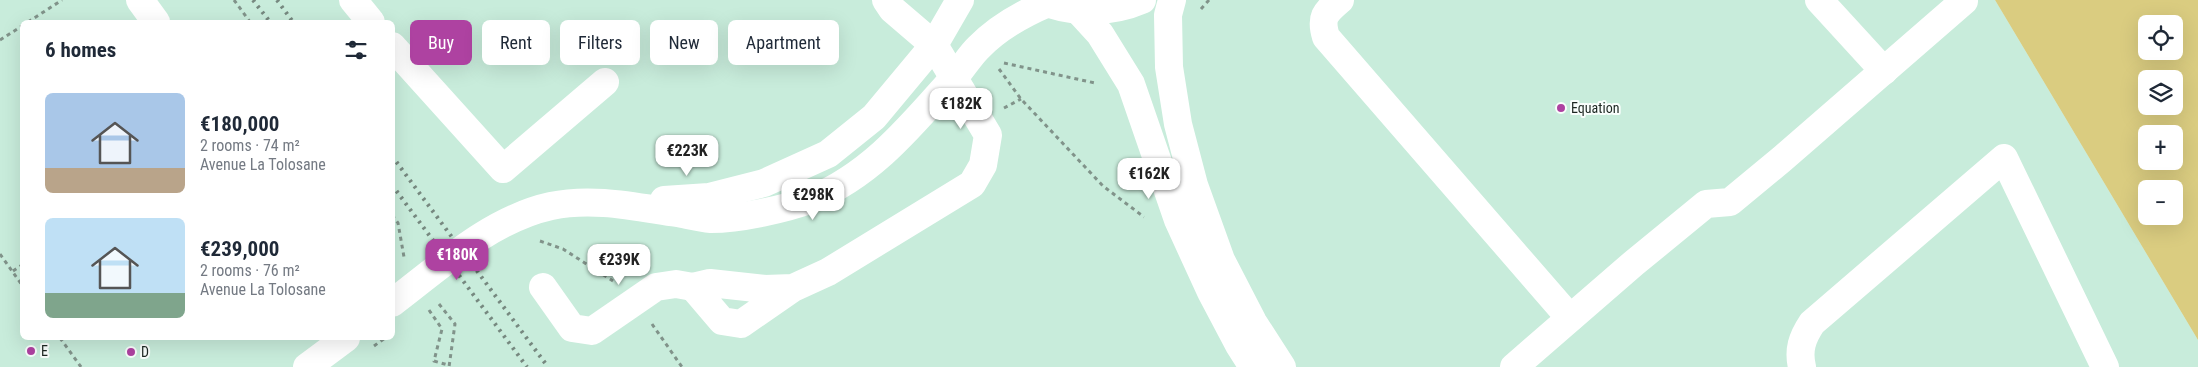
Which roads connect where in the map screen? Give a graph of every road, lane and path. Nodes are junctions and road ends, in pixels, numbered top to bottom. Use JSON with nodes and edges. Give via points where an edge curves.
{"nodes":[{"id":1,"x":62,"y":0,"type":"edge"},
{"id":2,"x":140,"y":0,"type":"edge"},
{"id":3,"x":234,"y":0,"type":"edge"},
{"id":4,"x":353,"y":0,"type":"edge"},
{"id":5,"x":886,"y":0,"type":"edge"},
{"id":6,"x":960,"y":0,"type":"edge"},
{"id":7,"x":1142,"y":0,"type":"edge"},
{"id":8,"x":1172,"y":0,"type":"edge"},
{"id":9,"x":1340,"y":0,"type":"edge"},
{"id":10,"x":1819,"y":0,"type":"edge"},
{"id":11,"x":1964,"y":1,"type":"dead end"},
{"id":12,"x":1045,"y":2,"type":"edge"},
{"id":13,"x":1078,"y":10,"type":"junction"},
{"id":14,"x":31,"y":20,"type":"edge"},
{"id":15,"x":155,"y":20,"type":"edge"},
{"id":16,"x":249,"y":20,"type":"edge"},
{"id":17,"x":369,"y":20,"type":"edge"},
{"id":18,"x":20,"y":27,"type":"edge"},
{"id":19,"x":0,"y":40,"type":"edge"},
{"id":20,"x":934,"y":45,"type":"junction"},
{"id":21,"x":395,"y":49,"type":"edge"},
{"id":22,"x":1001,"y":62,"type":"dead end"},
{"id":23,"x":998,"y":68,"type":"dead end"},
{"id":24,"x":1884,"y":71,"type":"junction"},
{"id":25,"x":954,"y":79,"type":"junction"},
{"id":26,"x":605,"y":82,"type":"dead end"},
{"id":27,"x":1098,"y":85,"type":"dead end"},
{"id":28,"x":615,"y":204,"type":"junction"},
{"id":29,"x":395,"y":219,"type":"edge"},
{"id":30,"x":1147,"y":220,"type":"dead end"},
{"id":31,"x":534,"y":239,"type":"dead end"},
{"id":32,"x":0,"y":254,"type":"edge"},
{"id":33,"x":403,"y":256,"type":"dead end"},
{"id":34,"x":20,"y":266,"type":"edge"},
{"id":35,"x":13,"y":271,"type":"junction"},
{"id":36,"x":20,"y":282,"type":"edge"},
{"id":37,"x":543,"y":287,"type":"dead end"},
{"id":38,"x":693,"y":287,"type":"junction"},
{"id":39,"x":793,"y":288,"type":"junction"},
{"id":40,"x":627,"y":293,"type":"junction"},
{"id":41,"x":409,"y":300,"type":"edge"},
{"id":42,"x":1570,"y":318,"type":"junction"},
{"id":43,"x":455,"y":324,"type":"dead end"},
{"id":44,"x":61,"y":340,"type":"edge"},
{"id":45,"x":343,"y":340,"type":"edge"},
{"id":46,"x":449,"y":366,"type":"edge"},
{"id":47,"x":81,"y":367,"type":"edge"},
{"id":48,"x":307,"y":367,"type":"edge"},
{"id":49,"x":682,"y":367,"type":"edge"},
{"id":50,"x":1253,"y":367,"type":"edge"},
{"id":51,"x":1282,"y":367,"type":"edge"},
{"id":52,"x":1514,"y":367,"type":"edge"},
{"id":53,"x":1802,"y":367,"type":"edge"},
{"id":54,"x":2105,"y":367,"type":"edge"}],
"edges":[{"from":1,"to":14,"type":"path"},
{"from":2,"to":15,"type":"street"},
{"from":3,"to":16,"type":"path"},
{"from":4,"to":17,"type":"street"},
{"from":5,"to":20,"type":"street"},
{"from":6,"to":20,"type":"street"},
{"from":7,"to":13,"type":"street","via":[[1106,10]]},
{"from":8,"to":51,"type":"street","via":[[1168,14],[1169,67],[1178,124],[1194,185],[1221,260],[1253,322]]},
{"from":9,"to":42,"type":"street","via":[[1325,12],[1322,25],[1326,37]]},
{"from":10,"to":24,"type":"street"},
{"from":11,"to":24,"type":"street"},
{"from":12,"to":13,"type":"street"},
{"from":12,"to":25,"type":"street","via":[[993,35],[978,48]]},
{"from":13,"to":50,"type":"street","via":[[1100,34],[1131,84],[1178,220],[1211,292]]},
{"from":18,"to":19,"type":"path"},
{"from":20,"to":25,"type":"street"},
{"from":20,"to":28,"type":"street","via":[[874,117],[828,154],[764,183],[709,197]]},
{"from":21,"to":26,"type":"street","via":[[503,169]]},
{"from":22,"to":27,"type":"path"},
{"from":23,"to":30,"type":"path","via":[[1021,99],[1103,186]]},
{"from":24,"to":42,"type":"street","via":[[1730,202],[1706,204]]},
{"from":25,"to":28,"type":"street","via":[[890,148],[854,178],[812,199],[766,212],[711,218]]},
{"from":25,"to":39,"type":"street","via":[[988,135],[983,165],[972,184],[828,272]]},
{"from":28,"to":41,"type":"street","via":[[582,202],[515,216],[481,237]]},
{"from":29,"to":33,"type":"path"},
{"from":31,"to":40,"type":"path","via":[[562,249]]},
{"from":32,"to":35,"type":"path"},
{"from":34,"to":35,"type":"path"},
{"from":35,"to":36,"type":"path"},
{"from":37,"to":40,"type":"street","via":[[572,328],[592,331]]},
{"from":38,"to":39,"type":"street","via":[[710,283],[765,289]]},
{"from":38,"to":39,"type":"street","via":[[722,321],[741,324]]},
{"from":38,"to":40,"type":"street","via":[[676,284]]},
{"from":40,"to":49,"type":"path"},
{"from":41,"to":46,"type":"path","via":[[442,329],[434,361]]},
{"from":42,"to":52,"type":"street"},
{"from":43,"to":46,"type":"path"},
{"from":44,"to":47,"type":"path"},
{"from":45,"to":48,"type":"street"},
{"from":53,"to":54,"type":"street","via":[[1799,354],[1803,336],[1812,323],[2004,158]]}]}
